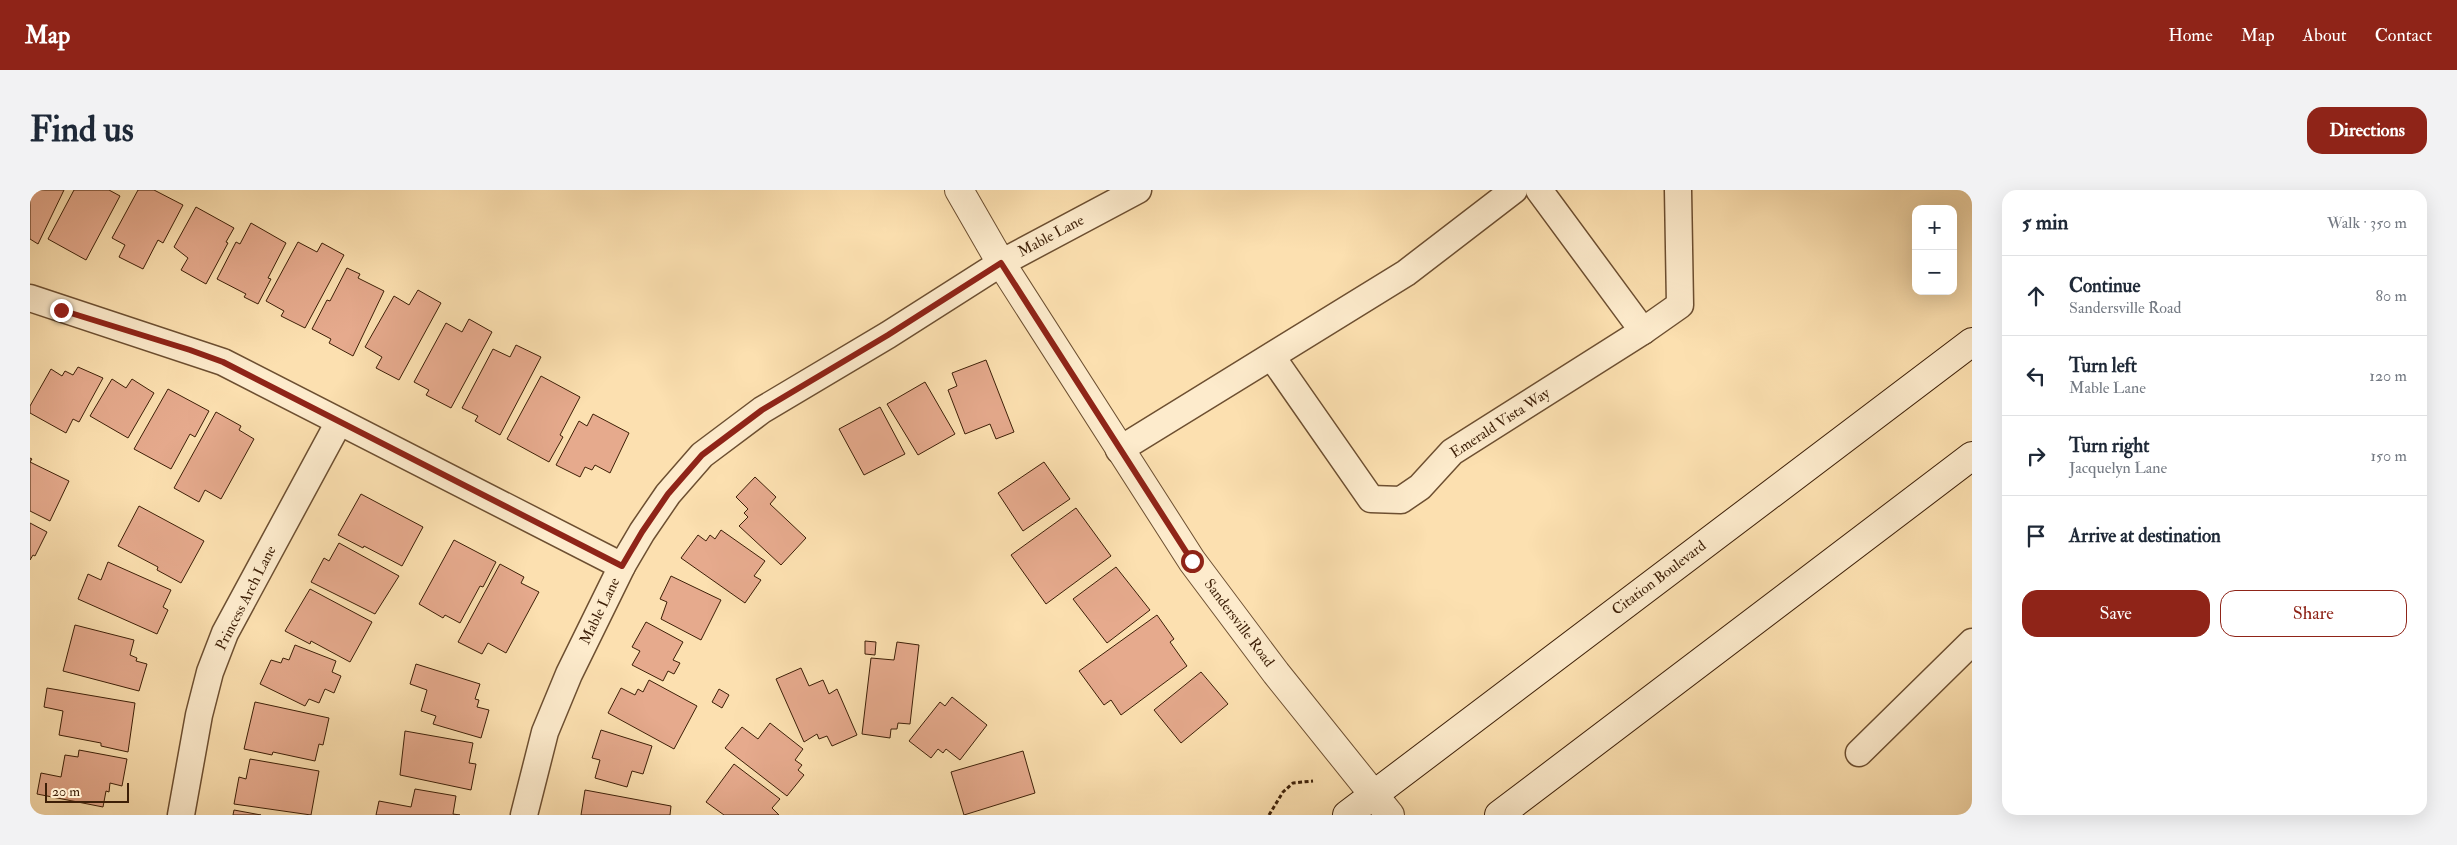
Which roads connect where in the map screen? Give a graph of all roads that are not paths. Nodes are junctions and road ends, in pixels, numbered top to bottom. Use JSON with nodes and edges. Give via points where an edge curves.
{"nodes":[{"id":1,"x":960,"y":190,"type":"edge"},
{"id":2,"x":1138,"y":190,"type":"edge"},
{"id":3,"x":1514,"y":190,"type":"edge"},
{"id":4,"x":1539,"y":190,"type":"edge"},
{"id":5,"x":1678,"y":190,"type":"edge"},
{"id":6,"x":1001,"y":263,"type":"junction"},
{"id":7,"x":30,"y":298,"type":"edge"},
{"id":8,"x":1643,"y":331,"type":"junction"},
{"id":9,"x":1972,"y":342,"type":"edge"},
{"id":10,"x":1272,"y":357,"type":"junction"},
{"id":11,"x":338,"y":422,"type":"junction"},
{"id":12,"x":1119,"y":450,"type":"junction"},
{"id":13,"x":1972,"y":456,"type":"edge"},
{"id":14,"x":622,"y":566,"type":"junction"},
{"id":15,"x":1972,"y":642,"type":"edge"},
{"id":16,"x":1859,"y":753,"type":"dead end"},
{"id":17,"x":1374,"y":793,"type":"junction"},
{"id":18,"x":181,"y":815,"type":"edge"},
{"id":19,"x":524,"y":815,"type":"edge"},
{"id":20,"x":1347,"y":815,"type":"edge"},
{"id":21,"x":1390,"y":815,"type":"edge"},
{"id":22,"x":1499,"y":815,"type":"edge"}],
"edges":[{"from":1,"to":6,"type":"main road","name":"Sandersville Road"},
{"from":2,"to":6,"type":"street","name":"Mable Lane"},
{"from":3,"to":10,"type":"street","via":[[1406,273]]},
{"from":4,"to":8,"type":"street"},
{"from":5,"to":8,"type":"street","name":"Emerald Vista Way","via":[[1680,305]]},
{"from":6,"to":12,"type":"main road","name":"Sandersville Road"},
{"from":6,"to":14,"type":"street","name":"Mable Lane","via":[[762,410],[702,455],[668,494]]},
{"from":7,"to":11,"type":"street","via":[[223,362]]},
{"from":8,"to":10,"type":"street","name":"Emerald Vista Way","via":[[1452,452],[1420,487],[1401,500],[1371,499]]},
{"from":9,"to":17,"type":"main road","name":"Citation Boulevard"},
{"from":10,"to":12,"type":"street"},
{"from":11,"to":14,"type":"street"},
{"from":11,"to":18,"type":"street","name":"Princess Arch Lane","via":[[225,634],[210,672],[199,715]]},
{"from":12,"to":17,"type":"main road","name":"Sandersville Road","via":[[1192,561],[1276,673]]},
{"from":13,"to":22,"type":"main road"},
{"from":14,"to":19,"type":"street","name":"Mable Lane","via":[[569,674],[545,732]]},
{"from":15,"to":16,"type":"street"},
{"from":17,"to":20,"type":"main road","name":"Citation Boulevard"},
{"from":17,"to":21,"type":"main road","name":"Sandersville Road"}]}
